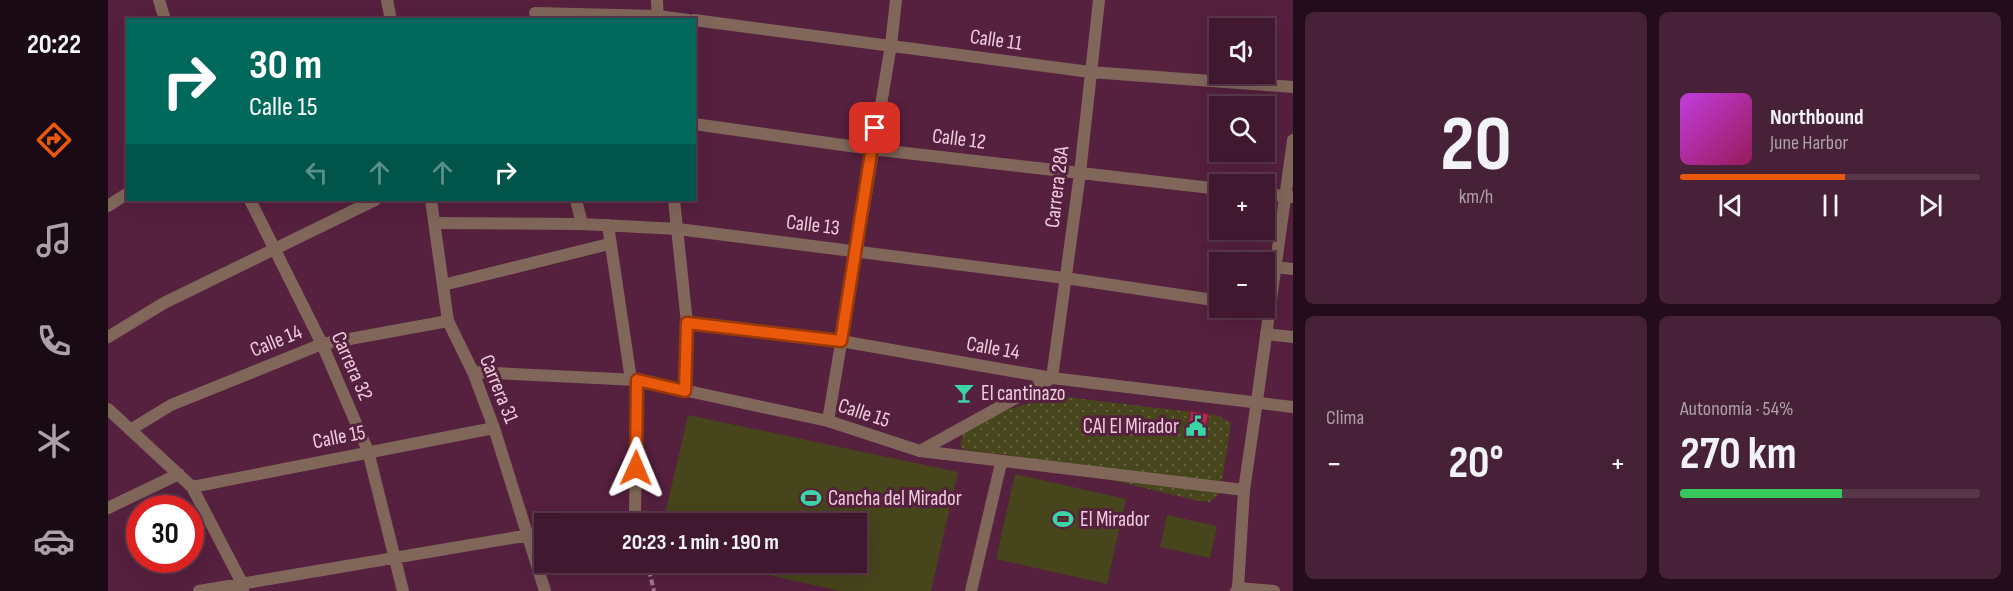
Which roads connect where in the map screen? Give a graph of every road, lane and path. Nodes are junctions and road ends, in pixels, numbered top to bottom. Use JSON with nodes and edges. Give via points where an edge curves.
{"nodes":[{"id":1,"x":159,"y":0,"type":"edge"},
{"id":2,"x":387,"y":0,"type":"edge"},
{"id":3,"x":531,"y":0,"type":"edge"},
{"id":4,"x":657,"y":0,"type":"edge"},
{"id":5,"x":896,"y":0,"type":"edge"},
{"id":6,"x":1099,"y":0,"type":"edge"},
{"id":7,"x":535,"y":16,"type":"edge"},
{"id":8,"x":164,"y":18,"type":"edge"},
{"id":9,"x":391,"y":18,"type":"edge"},
{"id":10,"x":658,"y":18,"type":"edge"},
{"id":11,"x":696,"y":20,"type":"edge"},
{"id":12,"x":891,"y":45,"type":"junction"},
{"id":13,"x":1090,"y":72,"type":"junction"},
{"id":14,"x":1293,"y":87,"type":"edge"},
{"id":15,"x":696,"y":124,"type":"edge"},
{"id":16,"x":1293,"y":140,"type":"edge"},
{"id":17,"x":871,"y":149,"type":"junction"},
{"id":18,"x":1080,"y":173,"type":"junction"},
{"id":19,"x":1209,"y":188,"type":"edge"},
{"id":20,"x":126,"y":194,"type":"edge"},
{"id":21,"x":1275,"y":195,"type":"edge"},
{"id":22,"x":1290,"y":196,"type":"edge"},
{"id":23,"x":251,"y":201,"type":"edge"},
{"id":24,"x":373,"y":201,"type":"edge"},
{"id":25,"x":431,"y":201,"type":"edge"},
{"id":26,"x":576,"y":201,"type":"edge"},
{"id":27,"x":674,"y":201,"type":"edge"},
{"id":28,"x":108,"y":206,"type":"edge"},
{"id":29,"x":435,"y":223,"type":"junction"},
{"id":30,"x":582,"y":224,"type":"junction"},
{"id":31,"x":608,"y":225,"type":"junction"},
{"id":32,"x":678,"y":229,"type":"junction"},
{"id":33,"x":609,"y":244,"type":"junction"},
{"id":34,"x":275,"y":248,"type":"junction"},
{"id":35,"x":857,"y":250,"type":"junction"},
{"id":36,"x":1275,"y":263,"type":"edge"},
{"id":37,"x":1275,"y":267,"type":"edge"},
{"id":38,"x":1293,"y":270,"type":"edge"},
{"id":39,"x":1065,"y":278,"type":"junction"},
{"id":40,"x":443,"y":285,"type":"junction"},
{"id":41,"x":1209,"y":300,"type":"edge"},
{"id":42,"x":1265,"y":318,"type":"edge"},
{"id":43,"x":448,"y":321,"type":"junction"},
{"id":44,"x":687,"y":323,"type":"junction"},
{"id":45,"x":1266,"y":334,"type":"junction"},
{"id":46,"x":108,"y":337,"type":"edge"},
{"id":47,"x":1293,"y":337,"type":"edge"},
{"id":48,"x":841,"y":341,"type":"junction"},
{"id":49,"x":322,"y":344,"type":"junction"},
{"id":50,"x":473,"y":372,"type":"junction"},
{"id":51,"x":1052,"y":378,"type":"junction"},
{"id":52,"x":634,"y":380,"type":"junction"},
{"id":53,"x":685,"y":391,"type":"junction"},
{"id":54,"x":1257,"y":401,"type":"junction"},
{"id":55,"x":1293,"y":407,"type":"edge"},
{"id":56,"x":108,"y":409,"type":"edge"},
{"id":57,"x":828,"y":421,"type":"junction"},
{"id":58,"x":494,"y":428,"type":"junction"},
{"id":59,"x":130,"y":430,"type":"junction"},
{"id":60,"x":368,"y":451,"type":"junction"},
{"id":61,"x":920,"y":451,"type":"junction"},
{"id":62,"x":1000,"y":463,"type":"junction"},
{"id":63,"x":178,"y":474,"type":"junction"},
{"id":64,"x":192,"y":487,"type":"junction"},
{"id":65,"x":1245,"y":490,"type":"junction"},
{"id":66,"x":108,"y":508,"type":"edge"},
{"id":67,"x":635,"y":512,"type":"dead end"},
{"id":68,"x":529,"y":535,"type":"junction"},
{"id":69,"x":394,"y":558,"type":"junction"},
{"id":70,"x":650,"y":573,"type":"edge"},
{"id":71,"x":243,"y":588,"type":"edge"},
{"id":72,"x":1237,"y":589,"type":"edge"},
{"id":73,"x":200,"y":591,"type":"edge"},
{"id":74,"x":404,"y":591,"type":"edge"},
{"id":75,"x":545,"y":591,"type":"edge"},
{"id":76,"x":654,"y":591,"type":"edge"},
{"id":77,"x":971,"y":591,"type":"edge"},
{"id":78,"x":1274,"y":591,"type":"edge"}],
"edges":[{"from":1,"to":8,"type":"street"},
{"from":2,"to":9,"type":"street"},
{"from":3,"to":7,"type":"street"},
{"from":4,"to":10,"type":"street"},
{"from":5,"to":12,"type":"street"},
{"from":6,"to":13,"type":"street","name":"Carrera 28A"},
{"from":7,"to":10,"type":"street"},
{"from":11,"to":12,"type":"street","name":"Calle 11"},
{"from":12,"to":13,"type":"street","name":"Calle 11"},
{"from":12,"to":17,"type":"street"},
{"from":13,"to":14,"type":"street","name":"Calle 11"},
{"from":13,"to":18,"type":"street","name":"Carrera 28A"},
{"from":15,"to":17,"type":"street","name":"Calle 12"},
{"from":16,"to":22,"type":"street"},
{"from":17,"to":18,"type":"street","name":"Calle 12"},
{"from":17,"to":35,"type":"street"},
{"from":18,"to":19,"type":"street","name":"Calle 12"},
{"from":18,"to":39,"type":"street","name":"Carrera 28A"},
{"from":20,"to":28,"type":"street"},
{"from":21,"to":22,"type":"street"},
{"from":22,"to":36,"type":"street"},
{"from":23,"to":34,"type":"street","name":"Carrera 32"},
{"from":24,"to":34,"type":"street"},
{"from":25,"to":29,"type":"street","name":"Carrera 31"},
{"from":26,"to":30,"type":"street"},
{"from":27,"to":32,"type":"street"},
{"from":29,"to":30,"type":"street","name":"Calle 13"},
{"from":29,"to":40,"type":"street","name":"Carrera 31"},
{"from":30,"to":31,"type":"street","name":"Calle 13"},
{"from":31,"to":32,"type":"street","name":"Calle 13"},
{"from":31,"to":33,"type":"street"},
{"from":32,"to":35,"type":"street","name":"Calle 13"},
{"from":32,"to":44,"type":"street"},
{"from":33,"to":40,"type":"street"},
{"from":33,"to":52,"type":"street"},
{"from":34,"to":46,"type":"street","via":[[164,303]]},
{"from":34,"to":49,"type":"street","name":"Carrera 32"},
{"from":35,"to":39,"type":"street","name":"Calle 13"},
{"from":35,"to":48,"type":"street"},
{"from":37,"to":38,"type":"street"},
{"from":39,"to":41,"type":"street","name":"Calle 13"},
{"from":39,"to":51,"type":"street","name":"Carrera 28A"},
{"from":40,"to":43,"type":"street","name":"Carrera 31"},
{"from":42,"to":45,"type":"street"},
{"from":43,"to":49,"type":"street","name":"Calle 14"},
{"from":43,"to":50,"type":"street","name":"Carrera 31"},
{"from":44,"to":48,"type":"street","name":"Calle 14"},
{"from":44,"to":53,"type":"street"},
{"from":45,"to":47,"type":"street"},
{"from":45,"to":54,"type":"street"},
{"from":48,"to":51,"type":"street","name":"Calle 14"},
{"from":48,"to":57,"type":"street"},
{"from":49,"to":59,"type":"street","name":"Calle 14","via":[[171,405]]},
{"from":49,"to":60,"type":"street","name":"Carrera 32"},
{"from":50,"to":52,"type":"street","name":"Calle 15"},
{"from":50,"to":58,"type":"street","name":"Carrera 31"},
{"from":51,"to":54,"type":"street","name":"Calle 14"},
{"from":51,"to":61,"type":"street"},
{"from":52,"to":53,"type":"street","name":"Calle 15"},
{"from":52,"to":67,"type":"street"},
{"from":53,"to":57,"type":"street","name":"Calle 15"},
{"from":54,"to":55,"type":"street","name":"Calle 14"},
{"from":54,"to":65,"type":"street"},
{"from":56,"to":59,"type":"street"},
{"from":57,"to":61,"type":"street","name":"Calle 15"},
{"from":58,"to":60,"type":"street","name":"Calle 15"},
{"from":58,"to":68,"type":"street","name":"Carrera 31"},
{"from":59,"to":63,"type":"street"},
{"from":60,"to":64,"type":"street","name":"Calle 15"},
{"from":60,"to":69,"type":"street","name":"Carrera 32"},
{"from":61,"to":62,"type":"street","name":"Calle 15"},
{"from":62,"to":65,"type":"street","name":"Calle 15"},
{"from":62,"to":77,"type":"street"},
{"from":63,"to":64,"type":"street"},
{"from":63,"to":66,"type":"street"},
{"from":64,"to":71,"type":"street"},
{"from":65,"to":72,"type":"street"},
{"from":68,"to":69,"type":"street"},
{"from":68,"to":75,"type":"street","name":"Carrera 31"},
{"from":69,"to":71,"type":"street"},
{"from":69,"to":74,"type":"street","name":"Carrera 32"},
{"from":70,"to":76,"type":"path"},
{"from":71,"to":73,"type":"street"},
{"from":72,"to":78,"type":"street"}]}
